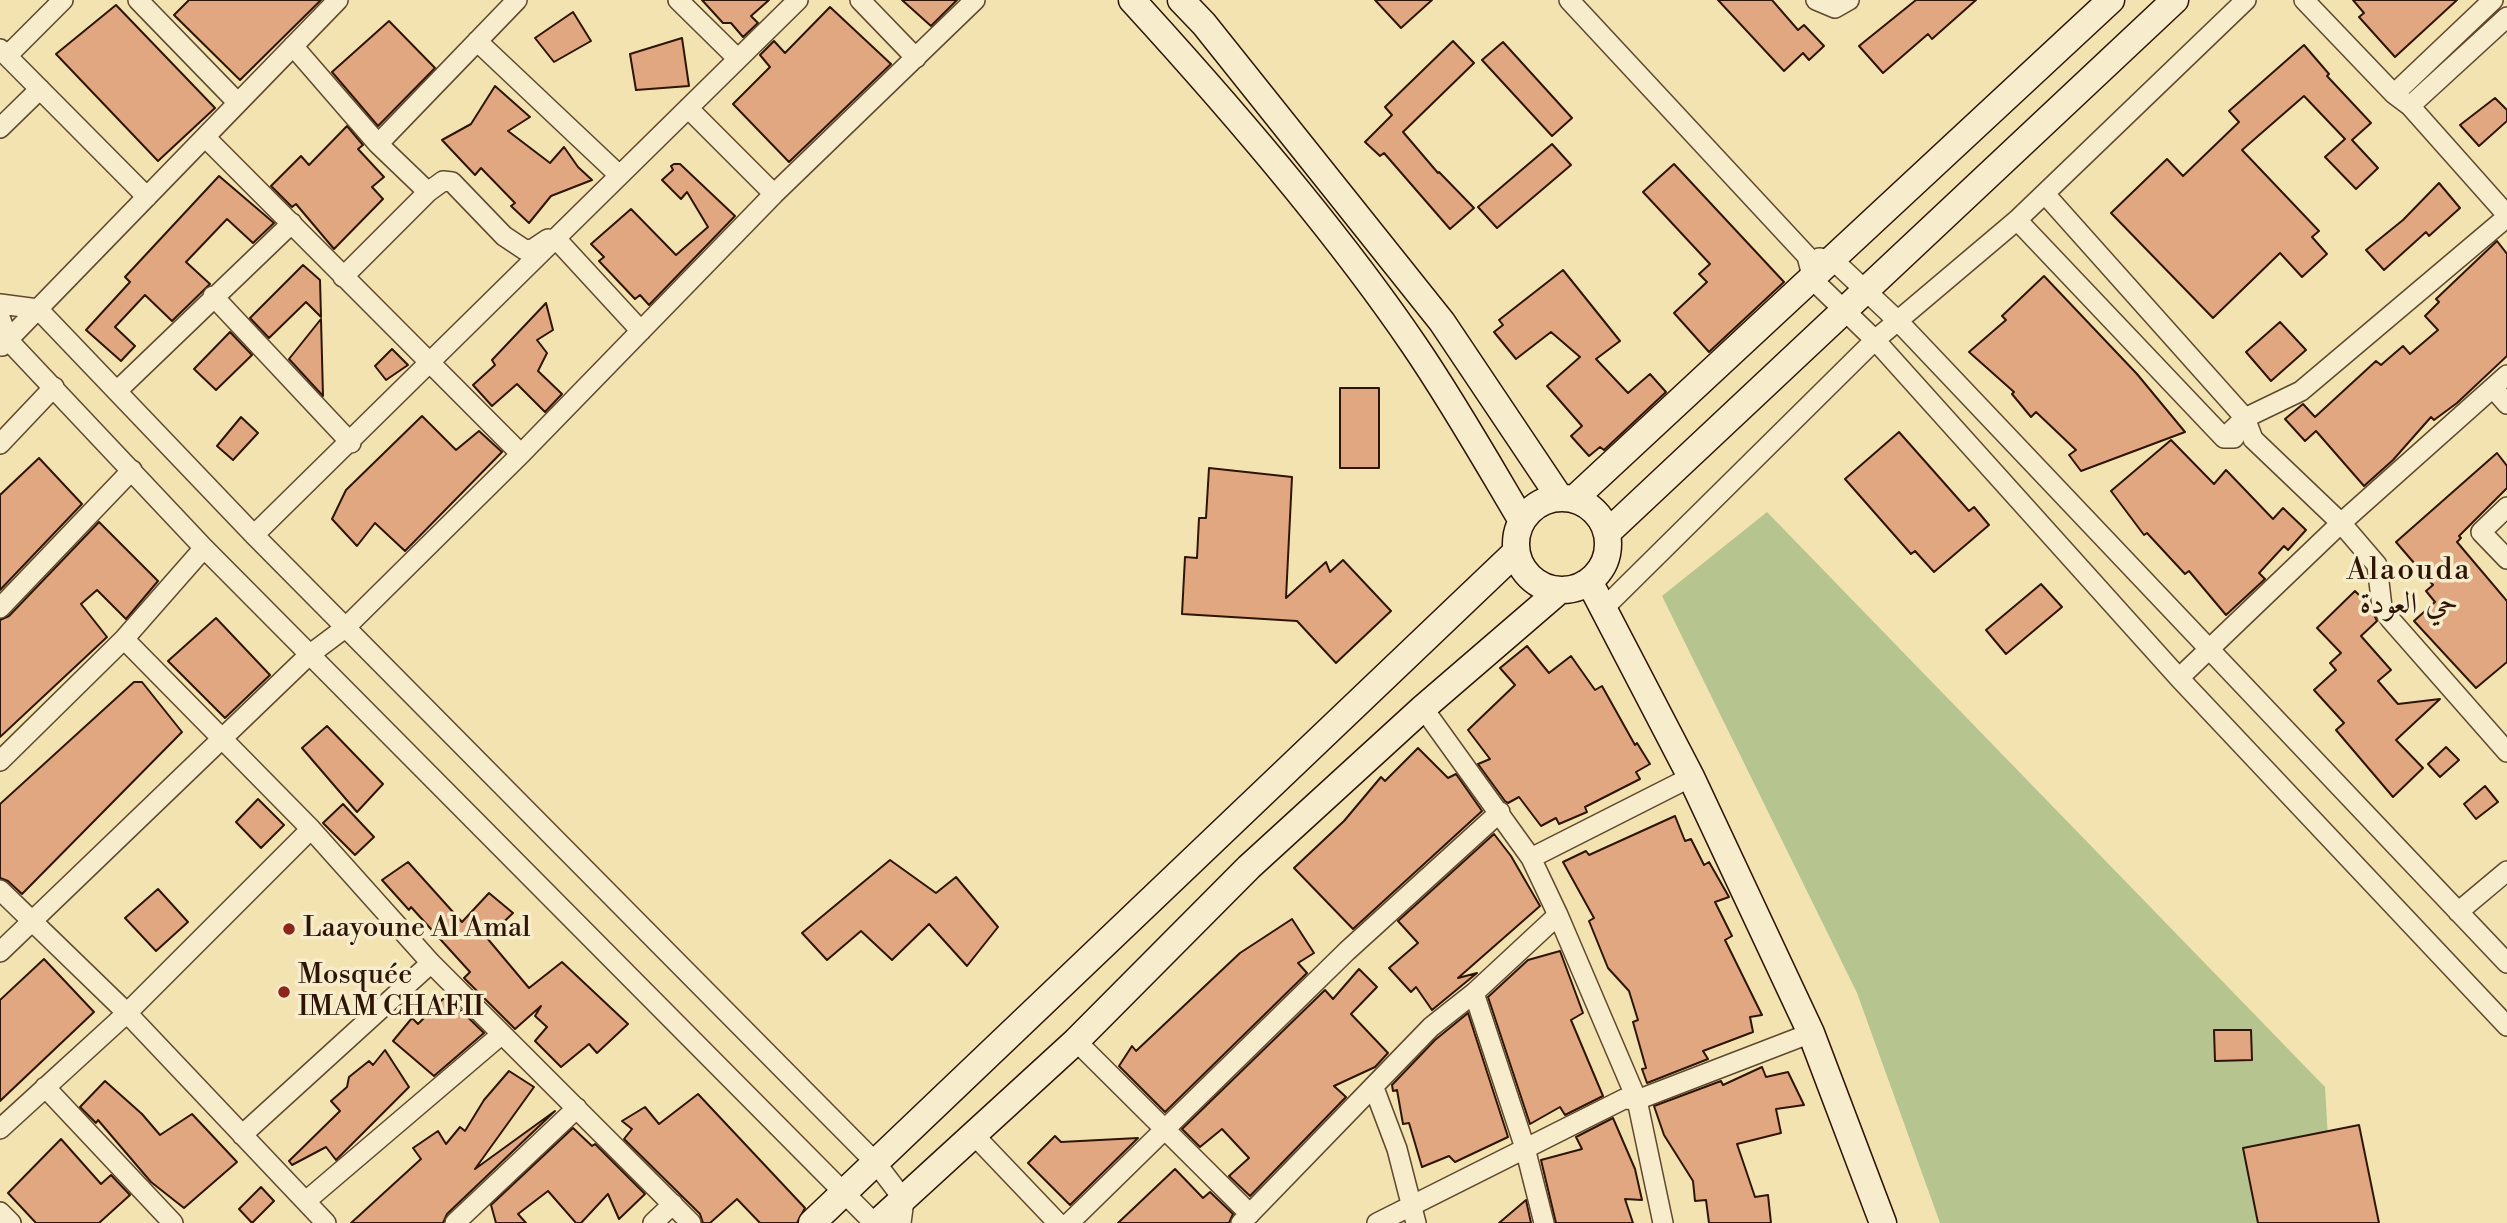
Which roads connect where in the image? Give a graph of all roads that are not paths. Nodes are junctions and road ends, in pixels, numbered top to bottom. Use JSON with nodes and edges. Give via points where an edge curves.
{"nodes":[{"id":1,"x":63,"y":0,"type":"edge"},
{"id":2,"x":138,"y":0,"type":"edge"},
{"id":3,"x":338,"y":0,"type":"edge"},
{"id":4,"x":517,"y":0,"type":"edge"},
{"id":5,"x":678,"y":0,"type":"edge"},
{"id":6,"x":798,"y":0,"type":"edge"},
{"id":7,"x":860,"y":0,"type":"edge"},
{"id":8,"x":975,"y":0,"type":"edge"},
{"id":9,"x":1132,"y":0,"type":"edge"},
{"id":10,"x":1181,"y":0,"type":"edge"},
{"id":11,"x":1569,"y":0,"type":"edge"},
{"id":12,"x":1816,"y":0,"type":"edge"},
{"id":13,"x":1849,"y":0,"type":"edge"},
{"id":14,"x":2111,"y":0,"type":"edge"},
{"id":15,"x":2175,"y":0,"type":"edge"},
{"id":16,"x":2246,"y":0,"type":"edge"},
{"id":17,"x":2304,"y":0,"type":"edge"},
{"id":18,"x":2493,"y":0,"type":"edge"},
{"id":19,"x":2507,"y":17,"type":"edge"},
{"id":20,"x":477,"y":41,"type":"junction"},
{"id":21,"x":293,"y":46,"type":"junction"},
{"id":22,"x":4,"y":53,"type":"edge"},
{"id":23,"x":916,"y":58,"type":"junction"},
{"id":24,"x":738,"y":59,"type":"junction"},
{"id":25,"x":40,"y":89,"type":"junction"},
{"id":26,"x":2394,"y":94,"type":"junction"},
{"id":27,"x":238,"y":103,"type":"junction"},
{"id":28,"x":2410,"y":106,"type":"junction"},
{"id":29,"x":688,"y":108,"type":"junction"},
{"id":30,"x":0,"y":128,"type":"edge"},
{"id":31,"x":205,"y":137,"type":"junction"},
{"id":32,"x":378,"y":144,"type":"junction"},
{"id":33,"x":619,"y":175,"type":"junction"},
{"id":34,"x":428,"y":192,"type":"junction"},
{"id":35,"x":774,"y":194,"type":"junction"},
{"id":36,"x":2045,"y":194,"type":"junction"},
{"id":37,"x":147,"y":197,"type":"junction"},
{"id":38,"x":2507,"y":216,"type":"edge"},
{"id":39,"x":2017,"y":220,"type":"junction"},
{"id":40,"x":292,"y":223,"type":"junction"},
{"id":41,"x":555,"y":239,"type":"junction"},
{"id":42,"x":1833,"y":260,"type":"junction"},
{"id":43,"x":1810,"y":268,"type":"junction"},
{"id":44,"x":343,"y":277,"type":"junction"},
{"id":45,"x":1867,"y":290,"type":"junction"},
{"id":46,"x":213,"y":296,"type":"junction"},
{"id":47,"x":0,"y":304,"type":"edge"},
{"id":48,"x":38,"y":309,"type":"junction"},
{"id":49,"x":1845,"y":310,"type":"junction"},
{"id":50,"x":0,"y":317,"type":"edge"},
{"id":51,"x":1898,"y":321,"type":"junction"},
{"id":52,"x":641,"y":331,"type":"junction"},
{"id":53,"x":1875,"y":340,"type":"junction"},
{"id":54,"x":4,"y":344,"type":"edge"},
{"id":55,"x":429,"y":364,"type":"junction"},
{"id":56,"x":2500,"y":382,"type":"edge"},
{"id":57,"x":54,"y":387,"type":"junction"},
{"id":58,"x":118,"y":390,"type":"junction"},
{"id":59,"x":2507,"y":404,"type":"edge"},
{"id":60,"x":2245,"y":418,"type":"junction"},
{"id":61,"x":2224,"y":438,"type":"junction"},
{"id":62,"x":2253,"y":439,"type":"junction"},
{"id":63,"x":351,"y":443,"type":"junction"},
{"id":64,"x":0,"y":444,"type":"edge"},
{"id":65,"x":521,"y":454,"type":"junction"},
{"id":66,"x":132,"y":470,"type":"junction"},
{"id":67,"x":1567,"y":499,"type":"junction"},
{"id":68,"x":2507,"y":507,"type":"edge"},
{"id":69,"x":1522,"y":521,"type":"junction"},
{"id":70,"x":2341,"y":523,"type":"junction"},
{"id":71,"x":1607,"y":533,"type":"junction"},
{"id":72,"x":254,"y":535,"type":"junction"},
{"id":73,"x":204,"y":548,"type":"junction"},
{"id":74,"x":1516,"y":552,"type":"junction"},
{"id":75,"x":2507,"y":559,"type":"edge"},
{"id":76,"x":1589,"y":581,"type":"junction"},
{"id":77,"x":1560,"y":590,"type":"junction"},
{"id":78,"x":1605,"y":607,"type":"junction"},
{"id":79,"x":0,"y":608,"type":"edge"},
{"id":80,"x":345,"y":628,"type":"junction"},
{"id":81,"x":124,"y":639,"type":"junction"},
{"id":82,"x":2209,"y":649,"type":"junction"},
{"id":83,"x":309,"y":655,"type":"junction"},
{"id":84,"x":2179,"y":678,"type":"junction"},
{"id":85,"x":1423,"y":708,"type":"junction"},
{"id":86,"x":223,"y":737,"type":"junction"},
{"id":87,"x":2507,"y":752,"type":"edge"},
{"id":88,"x":0,"y":761,"type":"edge"},
{"id":89,"x":1691,"y":777,"type":"junction"},
{"id":90,"x":1500,"y":812,"type":"junction"},
{"id":91,"x":311,"y":829,"type":"junction"},
{"id":92,"x":1531,"y":859,"type":"junction"},
{"id":93,"x":2507,"y":871,"type":"edge"},
{"id":94,"x":0,"y":890,"type":"edge"},
{"id":95,"x":2458,"y":912,"type":"junction"},
{"id":96,"x":1558,"y":915,"type":"junction"},
{"id":97,"x":34,"y":919,"type":"junction"},
{"id":98,"x":0,"y":951,"type":"edge"},
{"id":99,"x":431,"y":963,"type":"junction"},
{"id":100,"x":2507,"y":963,"type":"edge"},
{"id":101,"x":1474,"y":993,"type":"junction"},
{"id":102,"x":127,"y":1013,"type":"junction"},
{"id":103,"x":2507,"y":1026,"type":"edge"},
{"id":104,"x":1811,"y":1033,"type":"junction"},
{"id":105,"x":502,"y":1034,"type":"junction"},
{"id":106,"x":1076,"y":1041,"type":"junction"},
{"id":107,"x":45,"y":1087,"type":"junction"},
{"id":108,"x":1374,"y":1088,"type":"junction"},
{"id":109,"x":1637,"y":1100,"type":"junction"},
{"id":110,"x":578,"y":1108,"type":"junction"},
{"id":111,"x":1164,"y":1127,"type":"junction"},
{"id":112,"x":0,"y":1129,"type":"edge"},
{"id":113,"x":242,"y":1135,"type":"junction"},
{"id":114,"x":974,"y":1135,"type":"junction"},
{"id":115,"x":1525,"y":1148,"type":"junction"},
{"id":116,"x":876,"y":1163,"type":"junction"},
{"id":117,"x":1872,"y":1188,"type":"junction"},
{"id":118,"x":845,"y":1191,"type":"junction"},
{"id":119,"x":306,"y":1201,"type":"junction"},
{"id":120,"x":673,"y":1203,"type":"junction"},
{"id":121,"x":0,"y":1212,"type":"edge"},
{"id":122,"x":902,"y":1212,"type":"edge"},
{"id":123,"x":1414,"y":1215,"type":"edge"},
{"id":124,"x":1246,"y":1218,"type":"edge"},
{"id":125,"x":11,"y":1223,"type":"edge"},
{"id":126,"x":173,"y":1223,"type":"edge"},
{"id":127,"x":326,"y":1223,"type":"edge"},
{"id":128,"x":455,"y":1223,"type":"edge"},
{"id":129,"x":653,"y":1223,"type":"edge"},
{"id":130,"x":691,"y":1223,"type":"edge"},
{"id":131,"x":812,"y":1223,"type":"edge"},
{"id":132,"x":875,"y":1223,"type":"edge"},
{"id":133,"x":1058,"y":1223,"type":"edge"},
{"id":134,"x":1069,"y":1223,"type":"edge"},
{"id":135,"x":1377,"y":1223,"type":"edge"},
{"id":136,"x":1544,"y":1223,"type":"edge"},
{"id":137,"x":1663,"y":1223,"type":"edge"},
{"id":138,"x":1866,"y":1223,"type":"edge"},
{"id":139,"x":1883,"y":1223,"type":"edge"}],
"edges":[{"from":1,"to":22,"type":"street"},
{"from":2,"to":27,"type":"street"},
{"from":3,"to":21,"type":"street"},
{"from":4,"to":20,"type":"street"},
{"from":5,"to":24,"type":"street"},
{"from":6,"to":24,"type":"street"},
{"from":7,"to":23,"type":"street"},
{"from":8,"to":23,"type":"street"},
{"from":9,"to":69,"type":"street","via":[[1307,205],[1412,343]]},
{"from":10,"to":67,"type":"street","via":[[1443,322]]},
{"from":11,"to":43,"type":"street"},
{"from":12,"to":13,"type":"street","via":[[1835,8]]},
{"from":14,"to":42,"type":"street"},
{"from":15,"to":45,"type":"street"},
{"from":16,"to":36,"type":"street"},
{"from":17,"to":26,"type":"street"},
{"from":18,"to":26,"type":"street"},
{"from":19,"to":28,"type":"street"},
{"from":20,"to":32,"type":"street"},
{"from":20,"to":33,"type":"street"},
{"from":21,"to":27,"type":"street"},
{"from":21,"to":32,"type":"street"},
{"from":22,"to":25,"type":"street"},
{"from":23,"to":35,"type":"street"},
{"from":24,"to":29,"type":"street"},
{"from":25,"to":30,"type":"street"},
{"from":25,"to":37,"type":"street"},
{"from":26,"to":28,"type":"street"},
{"from":27,"to":31,"type":"street"},
{"from":28,"to":38,"type":"street"},
{"from":29,"to":33,"type":"street"},
{"from":29,"to":35,"type":"street"},
{"from":31,"to":37,"type":"street"},
{"from":31,"to":40,"type":"street"},
{"from":32,"to":34,"type":"street"},
{"from":33,"to":41,"type":"street"},
{"from":34,"to":41,"type":"street","via":[[443,181],[452,182],[504,236],[525,250]]},
{"from":34,"to":44,"type":"street"},
{"from":35,"to":52,"type":"street"},
{"from":36,"to":39,"type":"street"},
{"from":36,"to":60,"type":"street"},
{"from":37,"to":48,"type":"street"},
{"from":38,"to":60,"type":"street","via":[[2301,391]]},
{"from":39,"to":51,"type":"street"},
{"from":39,"to":61,"type":"street"},
{"from":40,"to":44,"type":"street"},
{"from":40,"to":46,"type":"street"},
{"from":41,"to":52,"type":"street"},
{"from":41,"to":55,"type":"street"},
{"from":42,"to":43,"type":"street"},
{"from":42,"to":45,"type":"street"},
{"from":43,"to":49,"type":"street"},
{"from":43,"to":67,"type":"street"},
{"from":44,"to":55,"type":"street"},
{"from":45,"to":49,"type":"street"},
{"from":45,"to":51,"type":"street"},
{"from":46,"to":58,"type":"street"},
{"from":46,"to":63,"type":"street"},
{"from":47,"to":48,"type":"street"},
{"from":48,"to":54,"type":"street"},
{"from":48,"to":58,"type":"street"},
{"from":49,"to":53,"type":"street"},
{"from":49,"to":71,"type":"street"},
{"from":50,"to":54,"type":"street"},
{"from":51,"to":53,"type":"street"},
{"from":51,"to":82,"type":"street"},
{"from":52,"to":65,"type":"street"},
{"from":53,"to":78,"type":"street"},
{"from":53,"to":84,"type":"street"},
{"from":54,"to":57,"type":"street"},
{"from":55,"to":63,"type":"street"},
{"from":55,"to":65,"type":"street"},
{"from":56,"to":59,"type":"street"},
{"from":56,"to":70,"type":"street"},
{"from":57,"to":64,"type":"street"},
{"from":57,"to":66,"type":"street"},
{"from":58,"to":72,"type":"street"},
{"from":60,"to":61,"type":"street"},
{"from":60,"to":62,"type":"street"},
{"from":61,"to":62,"type":"street"},
{"from":62,"to":70,"type":"street"},
{"from":63,"to":72,"type":"street"},
{"from":65,"to":80,"type":"street"},
{"from":66,"to":73,"type":"street"},
{"from":66,"to":79,"type":"street"},
{"from":67,"to":69,"type":"street","via":[[1545,501]]},
{"from":67,"to":71,"type":"street","via":[[1595,512]]},
{"from":68,"to":75,"type":"street","via":[[2481,532]]},
{"from":69,"to":74,"type":"street"},
{"from":70,"to":82,"type":"street"},
{"from":70,"to":87,"type":"street","via":[[2377,565],[2382,607],[2390,619]]},
{"from":71,"to":76,"type":"street","via":[[1606,559]]},
{"from":72,"to":80,"type":"street"},
{"from":73,"to":81,"type":"street"},
{"from":73,"to":83,"type":"street"},
{"from":74,"to":77,"type":"street","via":[[1532,579]]},
{"from":74,"to":116,"type":"street"},
{"from":76,"to":77,"type":"street"},
{"from":76,"to":78,"type":"street"},
{"from":77,"to":85,"type":"street"},
{"from":78,"to":89,"type":"street"},
{"from":80,"to":83,"type":"street"},
{"from":80,"to":116,"type":"street"},
{"from":81,"to":86,"type":"street"},
{"from":81,"to":88,"type":"street"},
{"from":82,"to":84,"type":"street"},
{"from":82,"to":95,"type":"street"},
{"from":83,"to":86,"type":"street"},
{"from":83,"to":118,"type":"street"},
{"from":84,"to":103,"type":"street"},
{"from":85,"to":90,"type":"street"},
{"from":85,"to":106,"type":"street","via":[[1249,867]]},
{"from":86,"to":91,"type":"street"},
{"from":86,"to":97,"type":"street"},
{"from":89,"to":92,"type":"street"},
{"from":89,"to":104,"type":"street"},
{"from":90,"to":92,"type":"street"},
{"from":90,"to":111,"type":"street"},
{"from":91,"to":99,"type":"street"},
{"from":91,"to":102,"type":"street"},
{"from":92,"to":96,"type":"street"},
{"from":93,"to":95,"type":"street"},
{"from":94,"to":97,"type":"street"},
{"from":95,"to":100,"type":"street"},
{"from":96,"to":101,"type":"street"},
{"from":96,"to":109,"type":"street"},
{"from":97,"to":98,"type":"street"},
{"from":97,"to":102,"type":"street"},
{"from":99,"to":105,"type":"street"},
{"from":99,"to":113,"type":"street"},
{"from":101,"to":108,"type":"street","via":[[1431,1027]]},
{"from":101,"to":115,"type":"street"},
{"from":102,"to":107,"type":"street"},
{"from":102,"to":113,"type":"street"},
{"from":104,"to":109,"type":"street"},
{"from":104,"to":117,"type":"street"},
{"from":105,"to":110,"type":"street"},
{"from":105,"to":119,"type":"street"},
{"from":106,"to":111,"type":"street"},
{"from":106,"to":114,"type":"street"},
{"from":107,"to":112,"type":"street"},
{"from":107,"to":126,"type":"street"},
{"from":108,"to":123,"type":"street","via":[[1397,1149]]},
{"from":108,"to":124,"type":"street"},
{"from":109,"to":115,"type":"street","via":[[1624,1100]]},
{"from":109,"to":137,"type":"street"},
{"from":110,"to":120,"type":"street"},
{"from":110,"to":128,"type":"street"},
{"from":111,"to":124,"type":"street"},
{"from":111,"to":134,"type":"street"},
{"from":113,"to":119,"type":"street"},
{"from":114,"to":122,"type":"street"},
{"from":114,"to":133,"type":"street"},
{"from":115,"to":123,"type":"street"},
{"from":115,"to":136,"type":"street"},
{"from":116,"to":118,"type":"street"},
{"from":116,"to":122,"type":"street"},
{"from":117,"to":138,"type":"street"},
{"from":117,"to":139,"type":"street"},
{"from":118,"to":131,"type":"street"},
{"from":118,"to":132,"type":"street"},
{"from":119,"to":127,"type":"street"},
{"from":120,"to":129,"type":"street"},
{"from":120,"to":130,"type":"street"},
{"from":121,"to":125,"type":"street"},
{"from":122,"to":132,"type":"street"},
{"from":123,"to":135,"type":"street"}]}
